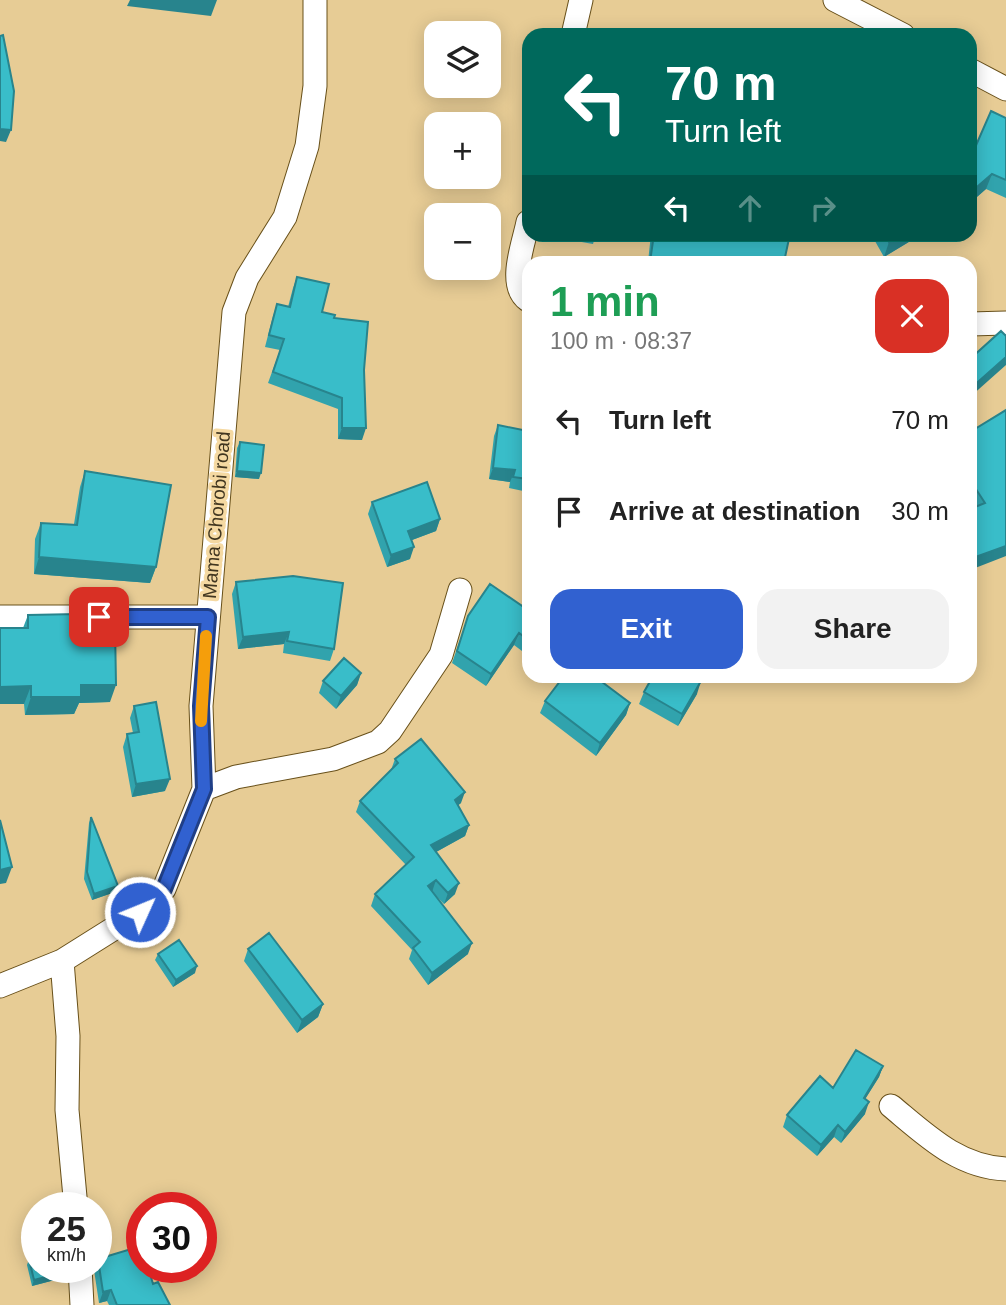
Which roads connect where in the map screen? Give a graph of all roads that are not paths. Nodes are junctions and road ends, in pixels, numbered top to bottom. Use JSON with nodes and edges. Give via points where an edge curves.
{"nodes":[{"id":1,"x":315,"y":0,"type":"edge"},
{"id":2,"x":581,"y":0,"type":"edge"},
{"id":3,"x":835,"y":0,"type":"edge"},
{"id":4,"x":575,"y":28,"type":"edge"},
{"id":5,"x":889,"y":28,"type":"edge"},
{"id":6,"x":977,"y":74,"type":"edge"},
{"id":7,"x":1006,"y":89,"type":"edge"},
{"id":8,"x":524,"y":242,"type":"edge"},
{"id":9,"x":522,"y":293,"type":"edge"},
{"id":10,"x":1006,"y":323,"type":"edge"},
{"id":11,"x":977,"y":324,"type":"edge"},
{"id":12,"x":460,"y":590,"type":"dead end"},
{"id":13,"x":0,"y":617,"type":"edge"},
{"id":14,"x":208,"y":617,"type":"junction"},
{"id":15,"x":204,"y":789,"type":"junction"},
{"id":16,"x":62,"y":961,"type":"junction"},
{"id":17,"x":0,"y":986,"type":"edge"},
{"id":18,"x":891,"y":1106,"type":"dead end"},
{"id":19,"x":1006,"y":1168,"type":"edge"},
{"id":20,"x":75,"y":1192,"type":"edge"},
{"id":21,"x":80,"y":1283,"type":"edge"},
{"id":22,"x":82,"y":1305,"type":"edge"}],
"edges":[{"from":1,"to":14,"type":"street","name":"Mama Chorobi road","via":[[315,86],[307,146],[285,217],[247,278],[234,312]]},
{"from":2,"to":4,"type":"street"},
{"from":3,"to":5,"type":"street"},
{"from":6,"to":7,"type":"street"},
{"from":8,"to":9,"type":"street"},
{"from":10,"to":11,"type":"street"},
{"from":12,"to":15,"type":"street","via":[[441,655],[397,722],[378,742],[333,759],[236,777]]},
{"from":13,"to":14,"type":"street"},
{"from":14,"to":15,"type":"street","name":"Mama Chorobi road","via":[[201,706]]},
{"from":15,"to":16,"type":"street","name":"Mama Chorobi road","via":[[164,889],[140,912]]},
{"from":16,"to":17,"type":"street","name":"Mama Chorobi road"},
{"from":16,"to":20,"type":"street"},
{"from":18,"to":19,"type":"street","via":[[952,1154],[978,1166]]},
{"from":21,"to":22,"type":"street"}]}
